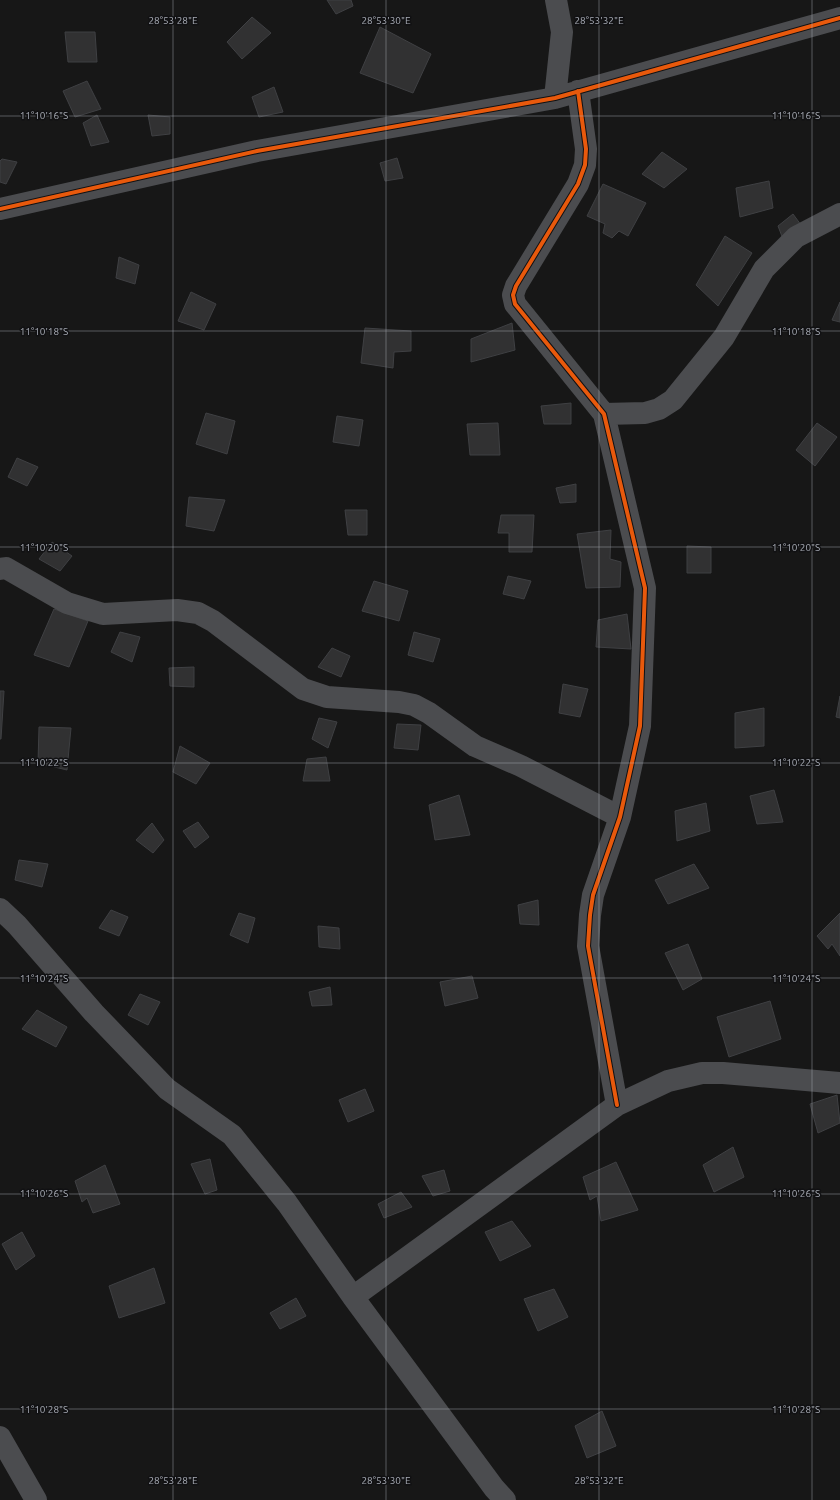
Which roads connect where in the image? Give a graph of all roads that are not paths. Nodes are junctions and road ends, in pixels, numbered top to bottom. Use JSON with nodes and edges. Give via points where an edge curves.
{"nodes":[{"id":1,"x":556,"y":0,"type":"edge"},
{"id":2,"x":840,"y":18,"type":"edge"},
{"id":3,"x":578,"y":90,"type":"junction"},
{"id":4,"x":555,"y":98,"type":"junction"},
{"id":5,"x":0,"y":209,"type":"edge"},
{"id":6,"x":840,"y":214,"type":"edge"},
{"id":7,"x":604,"y":414,"type":"junction"},
{"id":8,"x":0,"y":569,"type":"edge"},
{"id":9,"x":620,"y":817,"type":"junction"},
{"id":10,"x":0,"y":909,"type":"edge"},
{"id":11,"x":840,"y":1083,"type":"edge"},
{"id":12,"x":617,"y":1105,"type":"junction"},
{"id":13,"x":353,"y":1297,"type":"junction"},
{"id":14,"x":0,"y":1437,"type":"edge"},
{"id":15,"x":36,"y":1500,"type":"edge"},
{"id":16,"x":506,"y":1500,"type":"edge"}],
"edges":[{"from":1,"to":4,"type":"street","via":[[562,32]]},
{"from":2,"to":3,"type":"street"},
{"from":3,"to":4,"type":"street"},
{"from":3,"to":7,"type":"street","via":[[586,149],[585,165],[578,184],[513,295],[515,304]]},
{"from":4,"to":5,"type":"street","via":[[257,151]]},
{"from":6,"to":7,"type":"street","via":[[796,237],[764,269],[724,337],[674,400],[646,413]]},
{"from":7,"to":9,"type":"street","via":[[646,588],[640,726]]},
{"from":8,"to":9,"type":"street","via":[[6,568],[67,603],[103,614],[177,610],[198,613],[213,621],[302,689],[327,697],[414,705],[475,746],[521,766]]},
{"from":9,"to":12,"type":"street","via":[[593,895],[588,946]]},
{"from":10,"to":13,"type":"street","via":[[167,1089],[232,1134],[287,1203]]},
{"from":11,"to":12,"type":"street","via":[[702,1073],[668,1081]]},
{"from":12,"to":13,"type":"street"},
{"from":13,"to":16,"type":"street","via":[[494,1488]]},
{"from":14,"to":15,"type":"street"}]}
